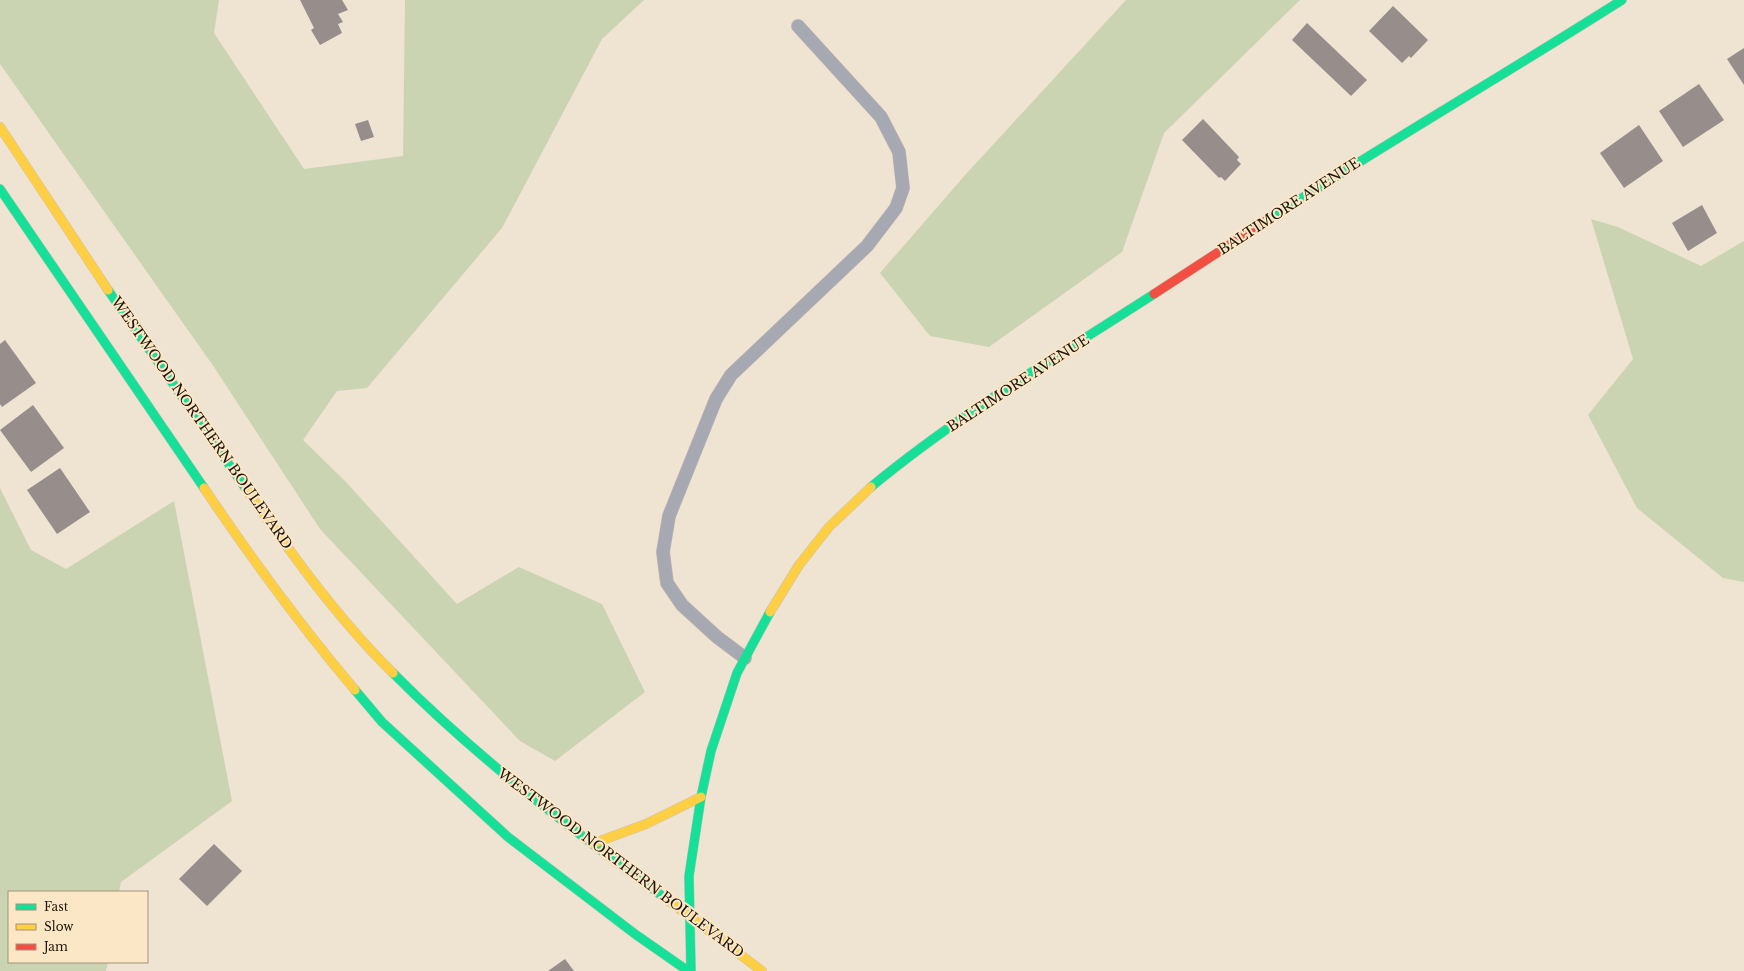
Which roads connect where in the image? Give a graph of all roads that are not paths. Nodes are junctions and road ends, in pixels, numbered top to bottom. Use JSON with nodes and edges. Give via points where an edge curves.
{"nodes":[{"id":1,"x":1622,"y":0,"type":"edge"},
{"id":2,"x":798,"y":26,"type":"dead end"},
{"id":3,"x":0,"y":127,"type":"edge"},
{"id":4,"x":0,"y":189,"type":"edge"},
{"id":5,"x":745,"y":658,"type":"junction"},
{"id":6,"x":701,"y":797,"type":"junction"},
{"id":7,"x":592,"y":844,"type":"junction"},
{"id":8,"x":690,"y":916,"type":"junction"},
{"id":9,"x":690,"y":971,"type":"edge"},
{"id":10,"x":762,"y":971,"type":"edge"}],
"edges":[{"from":1,"to":5,"type":"main road","name":"BALTIMORE AVENUE","via":[[1532,58],[1336,175],[964,417],[919,449],[872,486],[829,527],[795,571]]},
{"from":2,"to":5,"type":"lane","via":[[881,117],[899,152],[903,188],[896,208],[868,246],[731,375],[716,399],[669,516],[664,552],[667,583],[682,605]]},
{"from":3,"to":7,"type":"main road","name":"WESTWOOD NORTHERN BOULEVARD","via":[[209,438],[337,612],[409,690],[486,760]]},
{"from":4,"to":9,"type":"main road","via":[[237,537],[314,640],[382,722],[508,837],[635,934]]},
{"from":5,"to":6,"type":"main road","name":"BALTIMORE AVENUE","via":[[737,674],[711,751]]},
{"from":6,"to":7,"type":"main road","via":[[646,824]]},
{"from":6,"to":8,"type":"main road","name":"BALTIMORE AVENUE","via":[[689,876]]},
{"from":7,"to":8,"type":"main road","name":"WESTWOOD NORTHERN BOULEVARD"},
{"from":8,"to":9,"type":"main road","name":"BALTIMORE AVENUE"},
{"from":8,"to":10,"type":"main road","name":"WESTWOOD NORTHERN BOULEVARD"}]}
